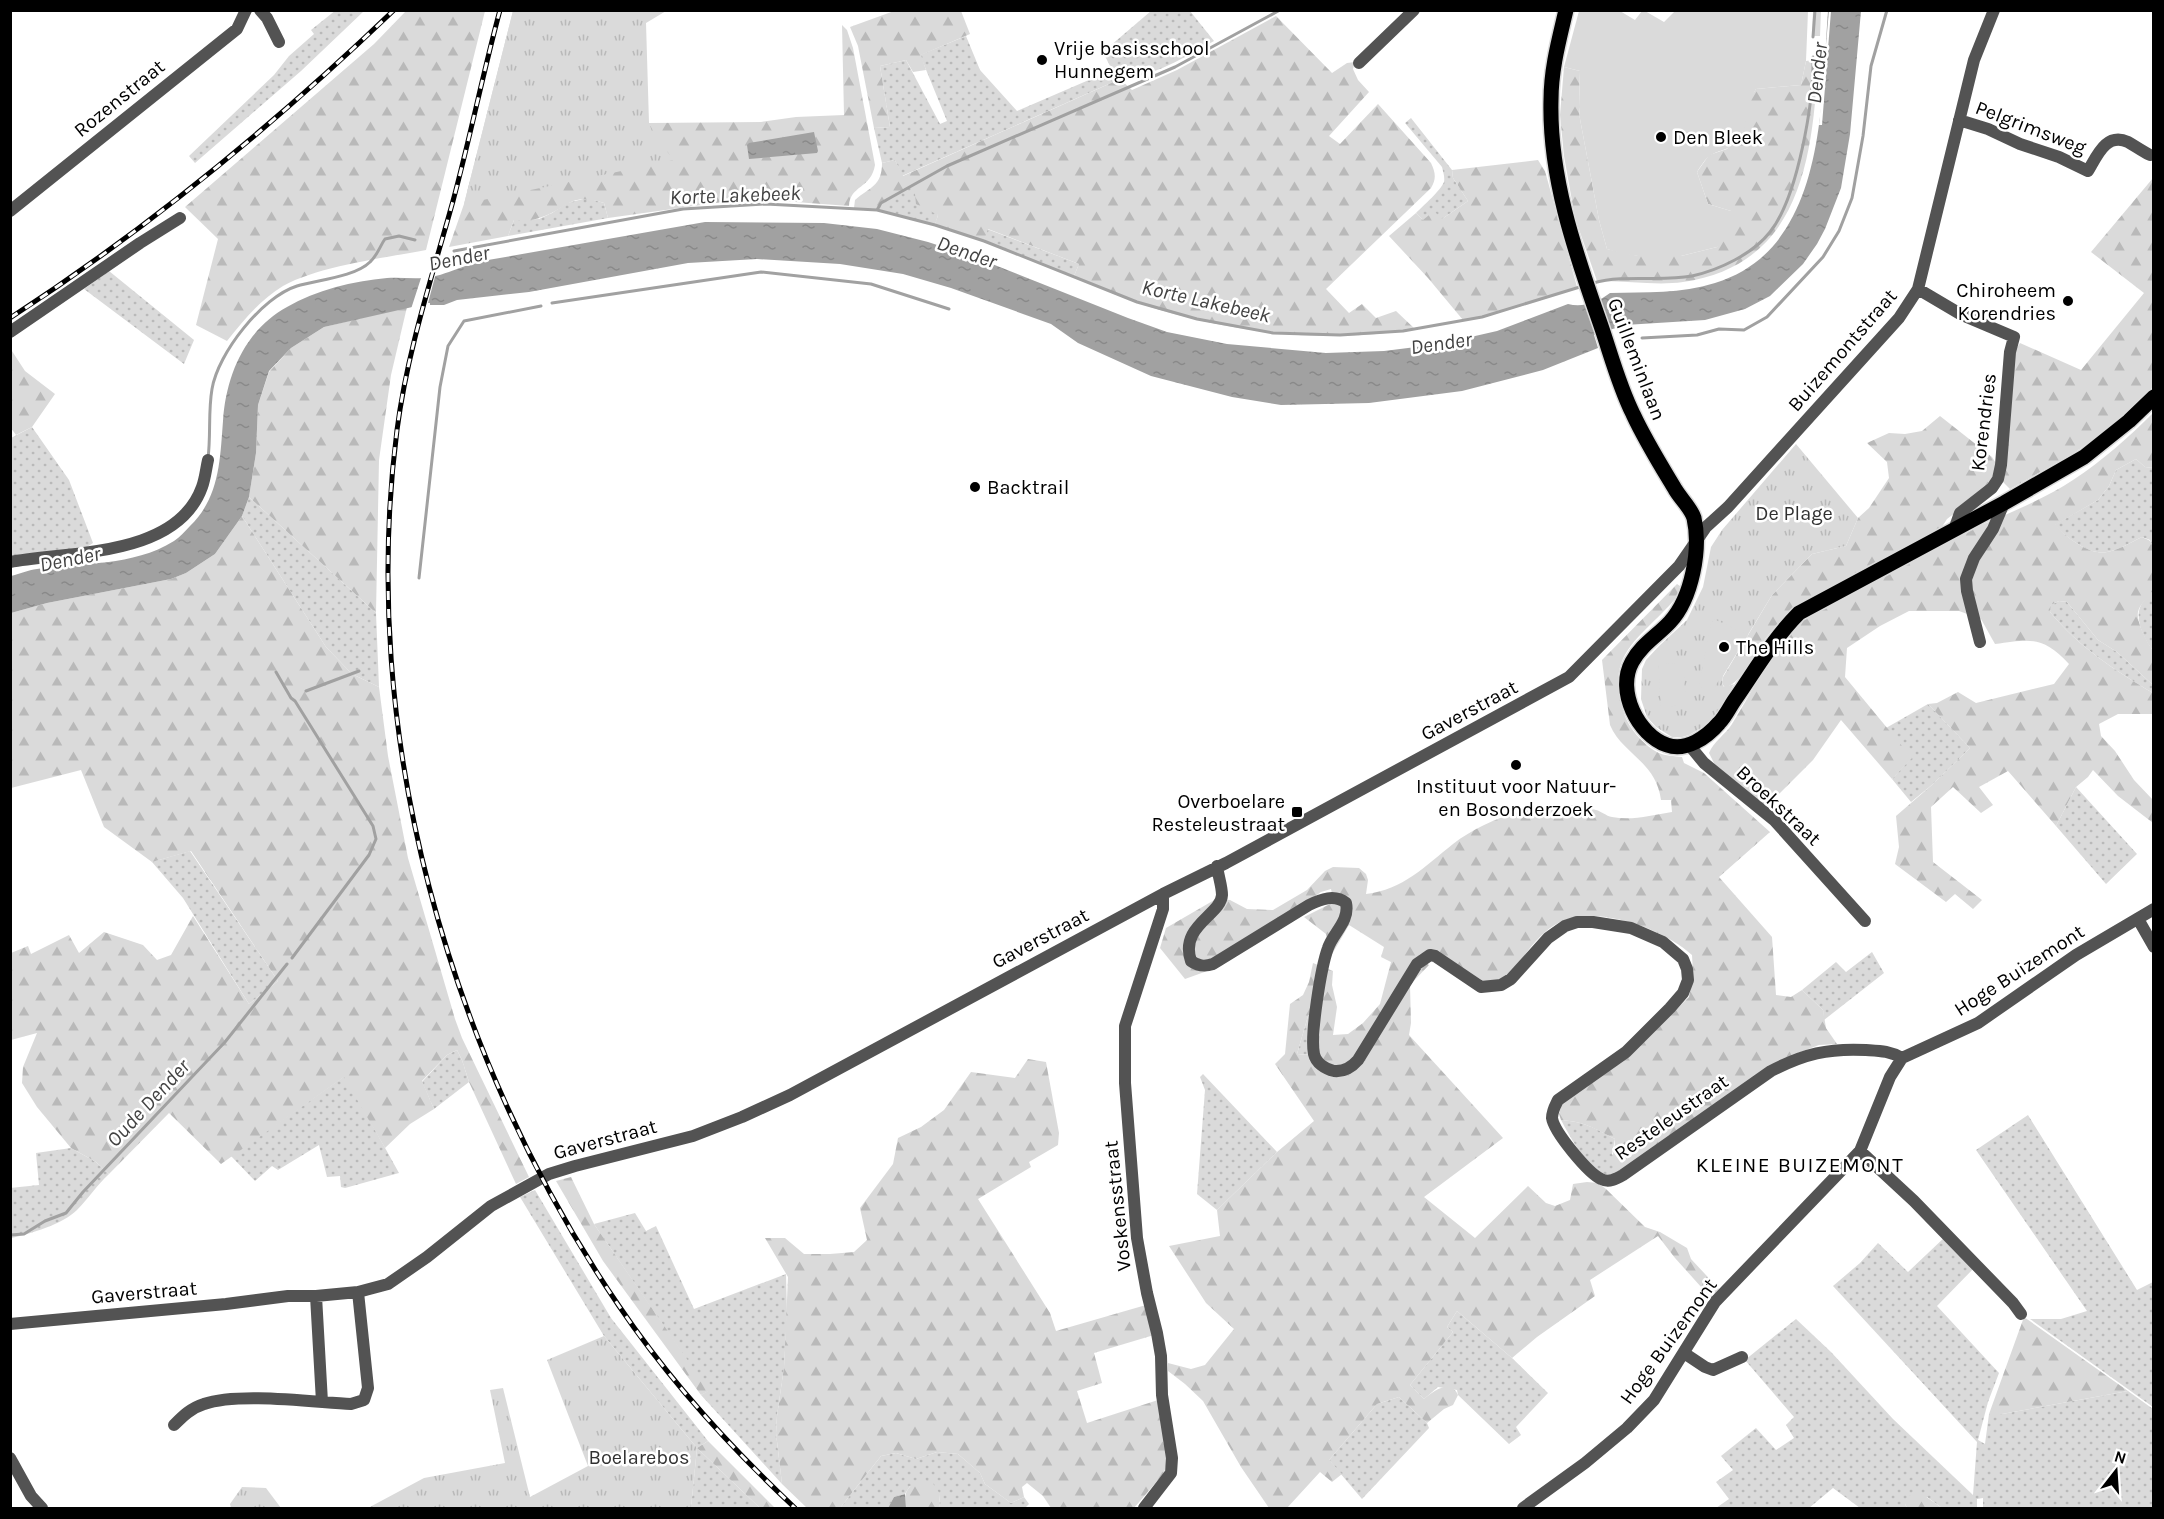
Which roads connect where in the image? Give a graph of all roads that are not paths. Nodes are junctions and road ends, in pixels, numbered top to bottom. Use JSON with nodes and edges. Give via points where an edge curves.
{"nodes":[{"id":1,"x":246,"y":10,"type":"edge"},
{"id":2,"x":260,"y":10,"type":"edge"},
{"id":3,"x":1414,"y":10,"type":"edge"},
{"id":4,"x":1566,"y":10,"type":"edge"},
{"id":5,"x":1994,"y":10,"type":"edge"},
{"id":6,"x":279,"y":42,"type":"dead end"},
{"id":7,"x":1359,"y":63,"type":"dead end"},
{"id":8,"x":1959,"y":120,"type":"junction"},
{"id":9,"x":2142,"y":154,"type":"dead end"},
{"id":10,"x":10,"y":212,"type":"edge"},
{"id":11,"x":180,"y":218,"type":"dead end"},
{"id":12,"x":1918,"y":289,"type":"junction"},
{"id":13,"x":10,"y":332,"type":"edge"},
{"id":14,"x":2154,"y":397,"type":"edge"},
{"id":15,"x":208,"y":460,"type":"dead end"},
{"id":16,"x":2004,"y":503,"type":"junction"},
{"id":17,"x":1954,"y":530,"type":"junction"},
{"id":18,"x":1697,"y":542,"type":"junction"},
{"id":19,"x":10,"y":562,"type":"edge"},
{"id":20,"x":1980,"y":642,"type":"dead end"},
{"id":21,"x":1690,"y":746,"type":"junction"},
{"id":22,"x":1217,"y":866,"type":"junction"},
{"id":23,"x":1163,"y":894,"type":"junction"},
{"id":24,"x":2154,"y":909,"type":"edge"},
{"id":25,"x":2138,"y":919,"type":"junction"},
{"id":26,"x":1865,"y":921,"type":"dead end"},
{"id":27,"x":2154,"y":947,"type":"edge"},
{"id":28,"x":1902,"y":1059,"type":"junction"},
{"id":29,"x":1860,"y":1151,"type":"junction"},
{"id":30,"x":358,"y":1292,"type":"junction"},
{"id":31,"x":316,"y":1296,"type":"junction"},
{"id":32,"x":2021,"y":1314,"type":"dead end"},
{"id":33,"x":10,"y":1324,"type":"edge"},
{"id":34,"x":1684,"y":1353,"type":"junction"},
{"id":35,"x":1742,"y":1358,"type":"dead end"},
{"id":36,"x":322,"y":1402,"type":"junction"},
{"id":37,"x":174,"y":1425,"type":"dead end"},
{"id":38,"x":10,"y":1458,"type":"edge"},
{"id":39,"x":42,"y":1509,"type":"edge"},
{"id":40,"x":1144,"y":1509,"type":"edge"},
{"id":41,"x":1523,"y":1509,"type":"edge"}],
"edges":[{"from":1,"to":10,"type":"street","name":"Rozenstraat","via":[[237,29]]},
{"from":2,"to":6,"type":"street"},
{"from":3,"to":7,"type":"street"},
{"from":4,"to":18,"type":"main road","name":"Guilleminlaan","via":[[1554,61],[1553,154],[1570,230],[1629,405],[1693,515]]},
{"from":5,"to":8,"type":"street","name":"Buizemontstraat","via":[[1974,60]]},
{"from":8,"to":9,"type":"street","name":"Pelgrimsweg","via":[[2093,173],[2102,147],[2111,141],[2124,141]]},
{"from":8,"to":12,"type":"street","name":"Buizemontstraat"},
{"from":11,"to":13,"type":"street"},
{"from":12,"to":17,"type":"street","name":"Korendries","via":[[1962,315],[2012,336],[1998,479],[1982,497],[1966,506]]},
{"from":12,"to":18,"type":"street","name":"Buizemontstraat","via":[[1899,318],[1706,527]]},
{"from":14,"to":16,"type":"main road","via":[[2084,457]]},
{"from":15,"to":19,"type":"street","via":[[195,502],[154,537],[126,546]]},
{"from":16,"to":17,"type":"main road"},
{"from":16,"to":20,"type":"street","via":[[1966,579]]},
{"from":17,"to":21,"type":"main road","via":[[1799,614],[1784,628],[1719,723]]},
{"from":18,"to":21,"type":"main road","name":"Guilleminlaan","via":[[1690,589],[1671,621],[1631,664],[1627,689],[1634,716],[1649,735],[1669,746]]},
{"from":18,"to":22,"type":"street","name":"Gaverstraat","via":[[1679,566],[1569,676]]},
{"from":21,"to":26,"type":"street","name":"Broekstraat","via":[[1704,763],[1774,820]]},
{"from":22,"to":23,"type":"street","name":"Gaverstraat"},
{"from":22,"to":28,"type":"street","name":"Resteleustraat","via":[[1222,896],[1197,926],[1188,946],[1191,961],[1196,965],[1220,960],[1320,900],[1335,897],[1346,903],[1346,918],[1328,946],[1316,1015],[1314,1053],[1317,1061],[1332,1071],[1349,1069],[1358,1060],[1417,964],[1430,955],[1481,987],[1511,979],[1548,938],[1577,922],[1631,928],[1676,952],[1688,969],[1683,993],[1626,1052],[1558,1100],[1554,1107],[1554,1125],[1582,1163],[1601,1179],[1610,1181],[1623,1175],[1771,1071],[1795,1059],[1826,1050],[1890,1052]]},
{"from":23,"to":30,"type":"street","name":"Gaverstraat","via":[[742,1117],[693,1136],[575,1166],[540,1179],[491,1206],[388,1284]]},
{"from":23,"to":40,"type":"street","name":"Voskensstraat","via":[[1163,909],[1125,1026],[1125,1083],[1137,1238],[1159,1345],[1172,1458],[1171,1473]]},
{"from":24,"to":25,"type":"street","name":"Hoge Buizemont"},
{"from":25,"to":27,"type":"street"},
{"from":25,"to":28,"type":"street","name":"Hoge Buizemont","via":[[2076,955],[1978,1023]]},
{"from":28,"to":29,"type":"street","name":"Hoge Buizemont","via":[[1890,1077]]},
{"from":29,"to":32,"type":"street","via":[[1931,1217]]},
{"from":29,"to":34,"type":"street","name":"Hoge Buizemont","via":[[1715,1302]]},
{"from":30,"to":31,"type":"street","name":"Gaverstraat"},
{"from":30,"to":36,"type":"street","via":[[368,1388],[364,1400],[351,1404]]},
{"from":31,"to":33,"type":"street","name":"Gaverstraat"},
{"from":31,"to":36,"type":"street"},
{"from":34,"to":35,"type":"street","via":[[1713,1370]]},
{"from":34,"to":41,"type":"street","name":"Hoge Buizemont","via":[[1654,1400],[1627,1428]]},
{"from":36,"to":37,"type":"street","via":[[242,1398],[205,1403]]},
{"from":38,"to":39,"type":"street"}]}
